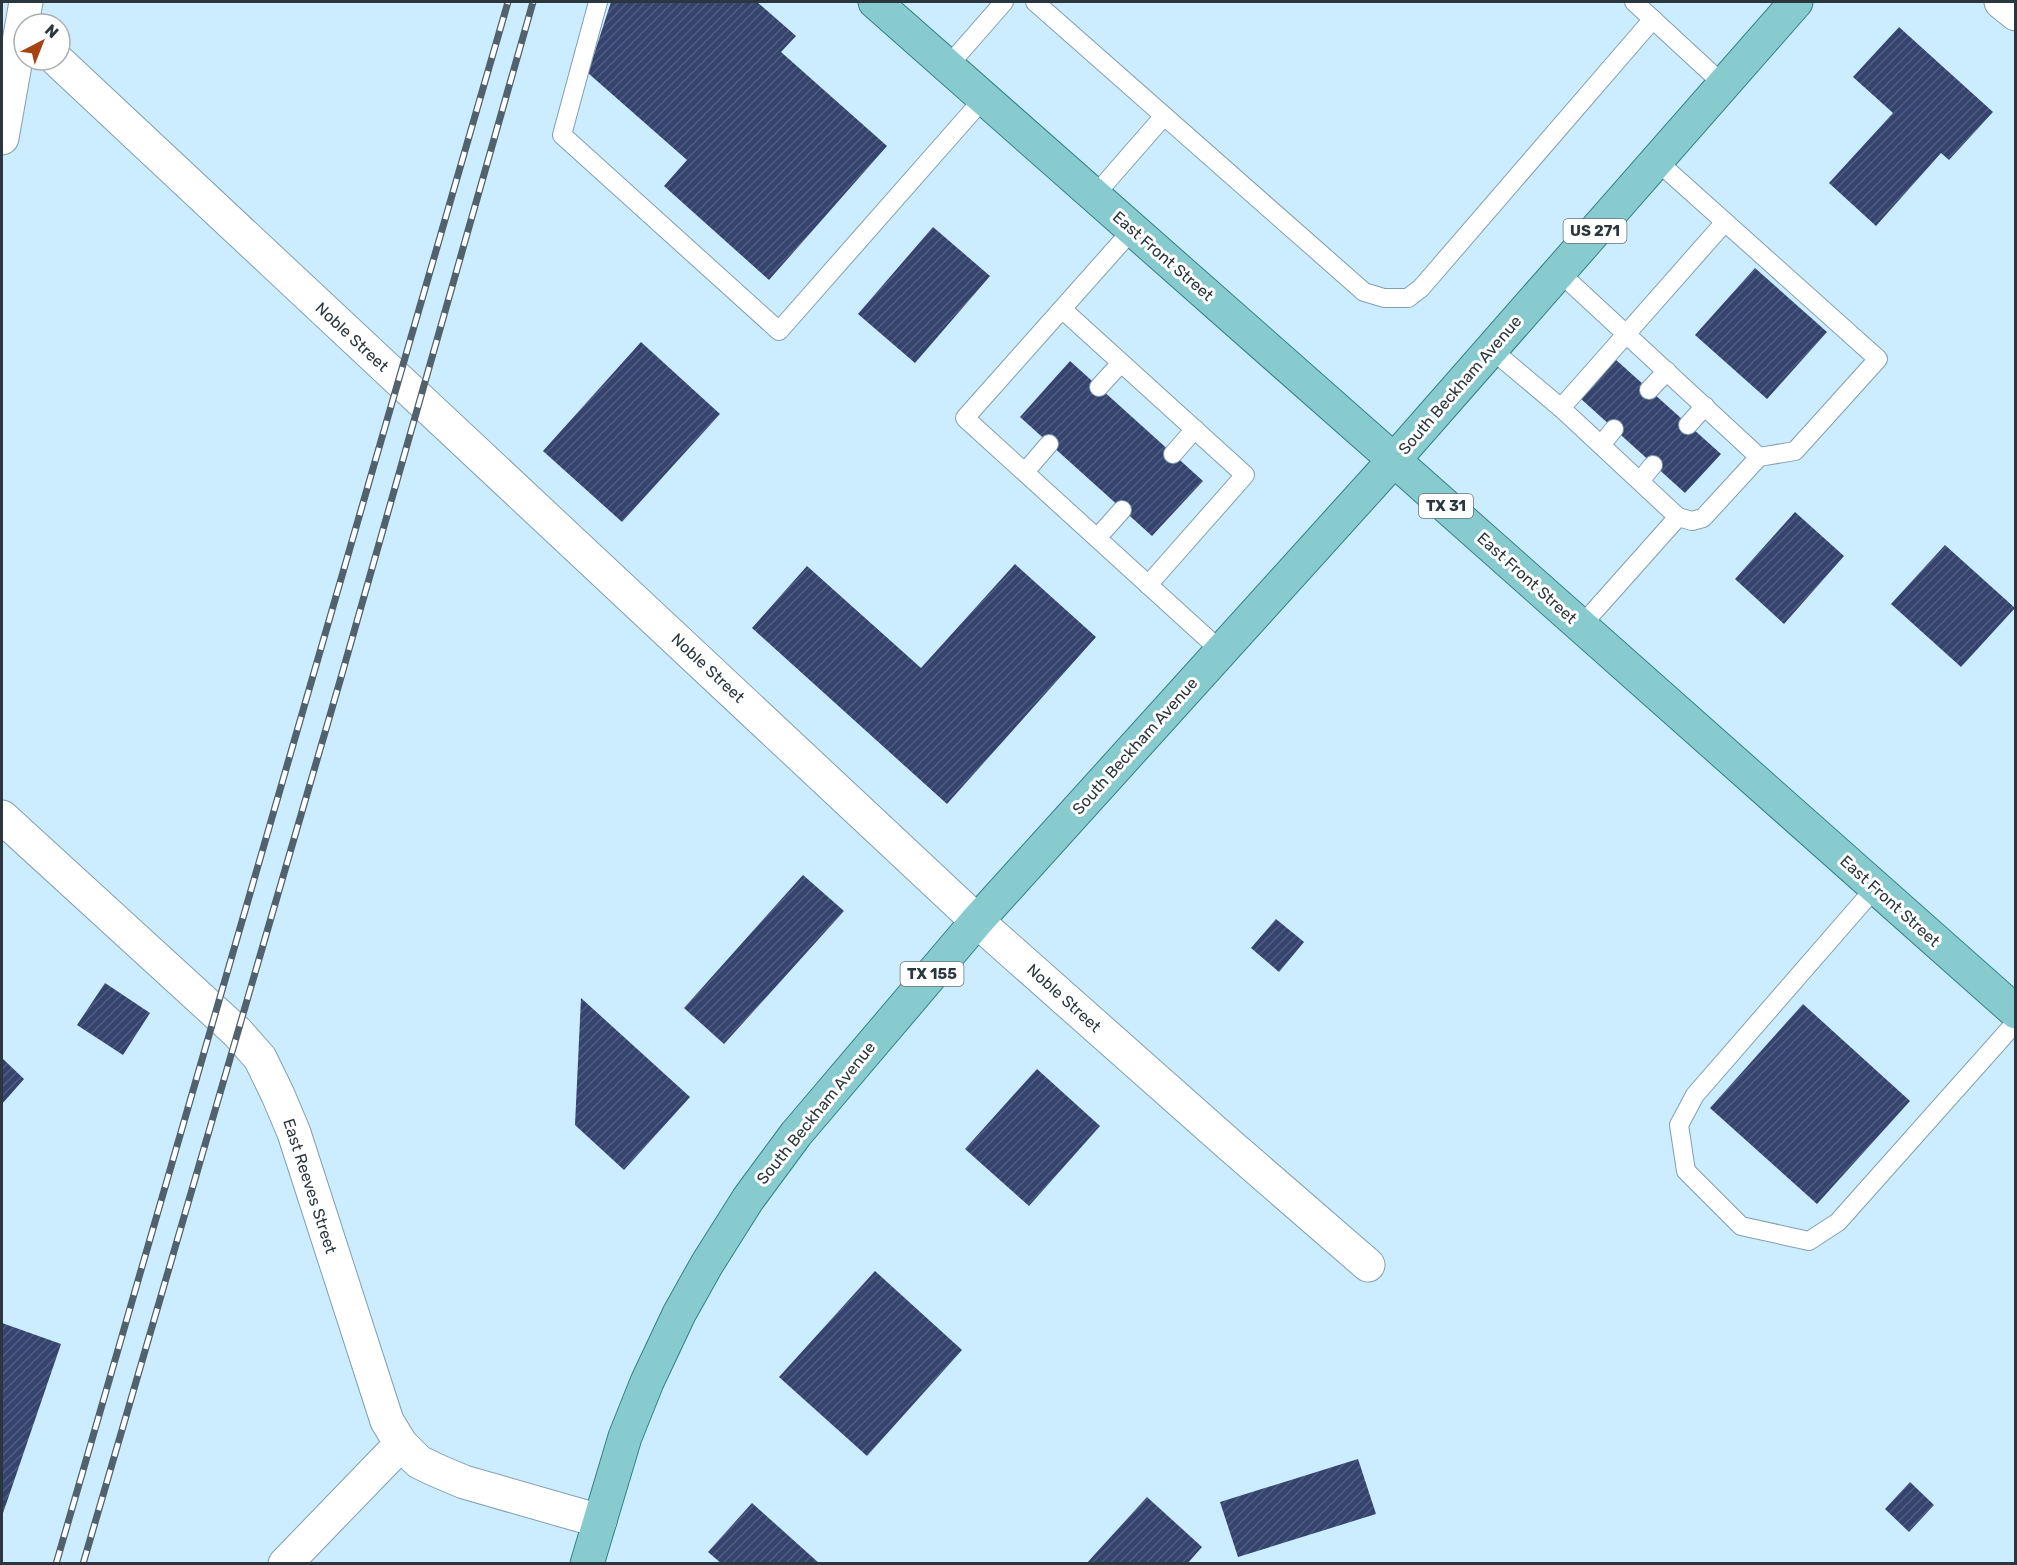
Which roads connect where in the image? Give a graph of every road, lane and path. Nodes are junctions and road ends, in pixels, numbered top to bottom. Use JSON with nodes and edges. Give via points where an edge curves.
{"nodes":[{"id":1,"x":598,"y":2,"type":"edge"},
{"id":2,"x":875,"y":2,"type":"edge"},
{"id":3,"x":1004,"y":2,"type":"edge"},
{"id":4,"x":1035,"y":2,"type":"edge"},
{"id":5,"x":1634,"y":2,"type":"edge"},
{"id":6,"x":1796,"y":2,"type":"edge"},
{"id":7,"x":2001,"y":2,"type":"edge"},
{"id":8,"x":2016,"y":14,"type":"edge"},
{"id":9,"x":1653,"y":19,"type":"junction"},
{"id":10,"x":12,"y":62,"type":"edge"},
{"id":11,"x":948,"y":66,"type":"junction"},
{"id":12,"x":70,"y":72,"type":"edge"},
{"id":13,"x":1724,"y":85,"type":"junction"},
{"id":14,"x":984,"y":98,"type":"junction"},
{"id":15,"x":1164,"y":116,"type":"junction"},
{"id":16,"x":2,"y":138,"type":"edge"},
{"id":17,"x":1657,"y":161,"type":"junction"},
{"id":18,"x":1095,"y":195,"type":"junction"},
{"id":19,"x":1725,"y":222,"type":"junction"},
{"id":20,"x":1133,"y":229,"type":"junction"},
{"id":21,"x":1559,"y":272,"type":"junction"},
{"id":22,"x":1062,"y":309,"type":"junction"},
{"id":23,"x":1626,"y":334,"type":"junction"},
{"id":24,"x":1491,"y":349,"type":"junction"},
{"id":25,"x":1121,"y":363,"type":"junction"},
{"id":26,"x":1667,"y":371,"type":"junction"},
{"id":27,"x":1099,"y":387,"type":"dead end"},
{"id":28,"x":1649,"y":390,"type":"dead end"},
{"id":29,"x":1705,"y":406,"type":"junction"},
{"id":30,"x":1561,"y":408,"type":"junction"},
{"id":31,"x":1688,"y":425,"type":"dead end"},
{"id":32,"x":1195,"y":429,"type":"junction"},
{"id":33,"x":1614,"y":429,"type":"dead end"},
{"id":34,"x":1050,"y":444,"type":"dead end"},
{"id":35,"x":1600,"y":445,"type":"junction"},
{"id":36,"x":1173,"y":454,"type":"dead end"},
{"id":37,"x":1760,"y":457,"type":"junction"},
{"id":38,"x":1394,"y":460,"type":"junction"},
{"id":39,"x":1653,"y":465,"type":"dead end"},
{"id":40,"x":1025,"y":472,"type":"junction"},
{"id":41,"x":1640,"y":481,"type":"junction"},
{"id":42,"x":1122,"y":510,"type":"dead end"},
{"id":43,"x":1678,"y":517,"type":"junction"},
{"id":44,"x":1097,"y":538,"type":"junction"},
{"id":45,"x":1148,"y":585,"type":"junction"},
{"id":46,"x":1581,"y":626,"type":"junction"},
{"id":47,"x":1221,"y":651,"type":"junction"},
{"id":48,"x":2,"y":817,"type":"edge"},
{"id":49,"x":1875,"y":888,"type":"junction"},
{"id":50,"x":977,"y":921,"type":"junction"},
{"id":51,"x":2013,"y":1007,"type":"edge"},
{"id":52,"x":1368,"y":1265,"type":"dead end"},
{"id":53,"x":401,"y":1444,"type":"junction"},
{"id":54,"x":600,"y":1521,"type":"junction"},
{"id":55,"x":285,"y":1563,"type":"edge"},
{"id":56,"x":587,"y":1563,"type":"edge"}],
"edges":[{"from":1,"to":14,"type":"lane","via":[[562,135],[779,331]]},
{"from":2,"to":11,"type":"main road","name":"East Front Street","number":"TX 31"},
{"from":3,"to":11,"type":"lane"},
{"from":4,"to":15,"type":"lane"},
{"from":5,"to":9,"type":"lane"},
{"from":6,"to":13,"type":"main road","name":"South Beckham Avenue","number":"US 271"},
{"from":7,"to":8,"type":"street"},
{"from":9,"to":13,"type":"lane"},
{"from":9,"to":15,"type":"lane","via":[[1421,288],[1408,298],[1384,298],[1364,292]]},
{"from":10,"to":16,"type":"street"},
{"from":11,"to":14,"type":"main road","name":"East Front Street","number":"TX 31"},
{"from":12,"to":50,"type":"street","name":"Noble Street"},
{"from":13,"to":17,"type":"main road","name":"South Beckham Avenue","number":"US 271"},
{"from":14,"to":18,"type":"main road","name":"East Front Street","number":"TX 31"},
{"from":15,"to":18,"type":"lane"},
{"from":17,"to":19,"type":"lane"},
{"from":17,"to":21,"type":"main road","name":"South Beckham Avenue","number":"US 271"},
{"from":18,"to":20,"type":"main road","name":"East Front Street","number":"TX 31"},
{"from":19,"to":23,"type":"lane"},
{"from":19,"to":37,"type":"lane","via":[[1878,359],[1795,451]]},
{"from":20,"to":22,"type":"lane"},
{"from":20,"to":38,"type":"main road","name":"East Front Street","number":"TX 31"},
{"from":21,"to":23,"type":"lane"},
{"from":21,"to":24,"type":"main road","name":"South Beckham Avenue","number":"US 271"},
{"from":22,"to":25,"type":"lane"},
{"from":22,"to":40,"type":"lane","via":[[965,418]]},
{"from":23,"to":26,"type":"lane"},
{"from":23,"to":30,"type":"lane"},
{"from":24,"to":30,"type":"lane"},
{"from":24,"to":38,"type":"main road","name":"South Beckham Avenue","number":"US 271"},
{"from":25,"to":27,"type":"lane"},
{"from":25,"to":32,"type":"lane"},
{"from":26,"to":28,"type":"lane"},
{"from":26,"to":29,"type":"lane"},
{"from":29,"to":31,"type":"lane"},
{"from":29,"to":37,"type":"lane"},
{"from":30,"to":35,"type":"lane"},
{"from":32,"to":36,"type":"lane"},
{"from":32,"to":45,"type":"lane","via":[[1245,476]]},
{"from":33,"to":35,"type":"lane"},
{"from":34,"to":40,"type":"lane"},
{"from":35,"to":41,"type":"lane"},
{"from":37,"to":43,"type":"lane","via":[[1703,518],[1692,521]]},
{"from":38,"to":46,"type":"main road","name":"East Front Street","number":"TX 31"},
{"from":38,"to":47,"type":"main road","name":"South Beckham Avenue","number":"TX 155"},
{"from":39,"to":41,"type":"lane"},
{"from":40,"to":44,"type":"lane"},
{"from":41,"to":43,"type":"lane"},
{"from":42,"to":44,"type":"lane"},
{"from":43,"to":46,"type":"lane"},
{"from":44,"to":45,"type":"lane"},
{"from":45,"to":47,"type":"lane"},
{"from":46,"to":49,"type":"main road","name":"East Front Street","number":"TX 31"},
{"from":47,"to":50,"type":"main road","name":"South Beckham Avenue","number":"TX 155"},
{"from":48,"to":53,"type":"street","name":"East Reeves Street","via":[[217,1012],[260,1058],[294,1133],[387,1421]]},
{"from":49,"to":51,"type":"main road","name":"East Front Street","number":"TX 31"},
{"from":49,"to":51,"type":"lane","via":[[1695,1095],[1679,1125],[1686,1171],[1741,1226],[1809,1241],[1838,1222]]},
{"from":50,"to":52,"type":"street","name":"Noble Street"},
{"from":50,"to":54,"type":"main road","name":"South Beckham Avenue","number":"TX 155","via":[[796,1134],[707,1264],[647,1382],[625,1437]]},
{"from":53,"to":54,"type":"street","name":"East Reeves Street","via":[[420,1462],[464,1482]]},
{"from":53,"to":55,"type":"street"},
{"from":54,"to":56,"type":"main road","name":"South Beckham Avenue","number":"TX 155"}]}
